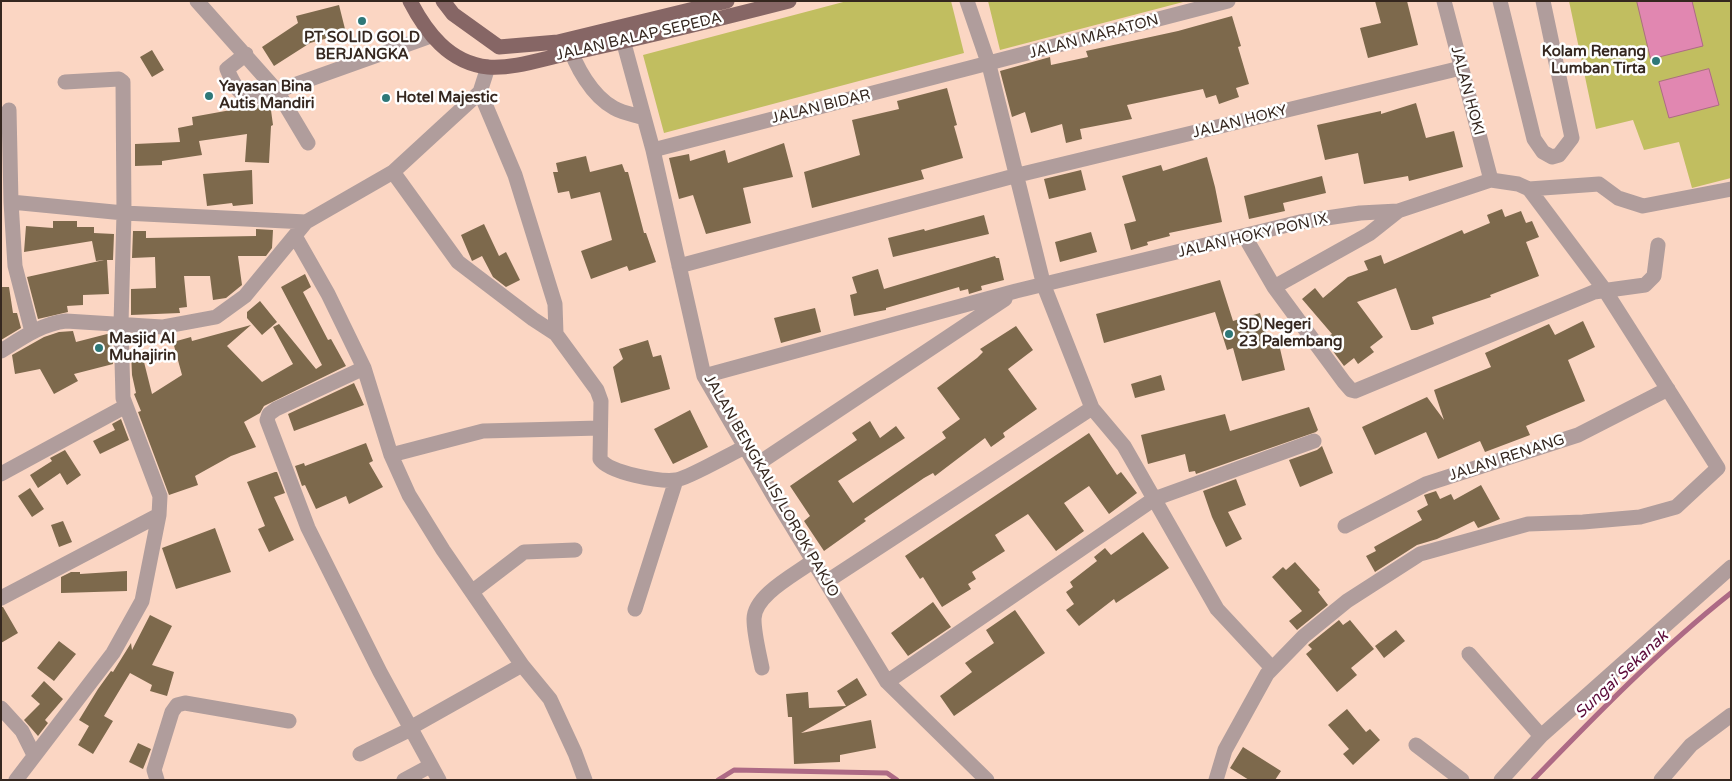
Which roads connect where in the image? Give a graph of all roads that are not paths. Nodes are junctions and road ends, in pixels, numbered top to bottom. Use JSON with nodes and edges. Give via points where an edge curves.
{"nodes":[{"id":1,"x":197,"y":1,"type":"edge"},
{"id":2,"x":410,"y":1,"type":"edge"},
{"id":3,"x":443,"y":1,"type":"edge"},
{"id":4,"x":726,"y":1,"type":"edge"},
{"id":5,"x":789,"y":1,"type":"edge"},
{"id":6,"x":967,"y":1,"type":"edge"},
{"id":7,"x":1228,"y":1,"type":"edge"},
{"id":8,"x":1444,"y":1,"type":"edge"},
{"id":9,"x":1500,"y":1,"type":"edge"},
{"id":10,"x":1543,"y":1,"type":"edge"},
{"id":11,"x":772,"y":3,"type":"edge"},
{"id":12,"x":620,"y":27,"type":"junction"},
{"id":13,"x":431,"y":36,"type":"junction"},
{"id":14,"x":624,"y":42,"type":"junction"},
{"id":15,"x":569,"y":46,"type":"junction"},
{"id":16,"x":499,"y":47,"type":"junction"},
{"id":17,"x":246,"y":54,"type":"junction"},
{"id":18,"x":989,"y":65,"type":"junction"},
{"id":19,"x":488,"y":67,"type":"junction"},
{"id":20,"x":1462,"y":68,"type":"junction"},
{"id":21,"x":66,"y":82,"type":"dead end"},
{"id":22,"x":277,"y":91,"type":"junction"},
{"id":23,"x":480,"y":92,"type":"junction"},
{"id":24,"x":9,"y":110,"type":"dead end"},
{"id":25,"x":644,"y":118,"type":"junction"},
{"id":26,"x":308,"y":143,"type":"dead end"},
{"id":27,"x":653,"y":150,"type":"junction"},
{"id":28,"x":393,"y":172,"type":"junction"},
{"id":29,"x":1018,"y":175,"type":"junction"},
{"id":30,"x":1491,"y":180,"type":"junction"},
{"id":31,"x":1529,"y":189,"type":"junction"},
{"id":32,"x":1731,"y":189,"type":"edge"},
{"id":33,"x":10,"y":202,"type":"junction"},
{"id":34,"x":1398,"y":211,"type":"junction"},
{"id":35,"x":124,"y":212,"type":"junction"},
{"id":36,"x":306,"y":222,"type":"junction"},
{"id":37,"x":295,"y":236,"type":"junction"},
{"id":38,"x":1246,"y":237,"type":"junction"},
{"id":39,"x":1658,"y":245,"type":"dead end"},
{"id":40,"x":8,"y":259,"type":"edge"},
{"id":41,"x":679,"y":266,"type":"junction"},
{"id":42,"x":1044,"y":286,"type":"junction"},
{"id":43,"x":1274,"y":288,"type":"junction"},
{"id":44,"x":1604,"y":289,"type":"junction"},
{"id":45,"x":1016,"y":291,"type":"junction"},
{"id":46,"x":121,"y":324,"type":"junction"},
{"id":47,"x":32,"y":332,"type":"junction"},
{"id":48,"x":556,"y":334,"type":"junction"},
{"id":49,"x":1,"y":351,"type":"edge"},
{"id":50,"x":364,"y":368,"type":"junction"},
{"id":51,"x":704,"y":376,"type":"junction"},
{"id":52,"x":1668,"y":389,"type":"junction"},
{"id":53,"x":126,"y":406,"type":"junction"},
{"id":54,"x":1092,"y":408,"type":"junction"},
{"id":55,"x":600,"y":428,"type":"junction"},
{"id":56,"x":1314,"y":441,"type":"dead end"},
{"id":57,"x":745,"y":447,"type":"junction"},
{"id":58,"x":391,"y":455,"type":"junction"},
{"id":59,"x":756,"y":465,"type":"junction"},
{"id":60,"x":1,"y":474,"type":"edge"},
{"id":61,"x":676,"y":480,"type":"junction"},
{"id":62,"x":1154,"y":499,"type":"junction"},
{"id":63,"x":159,"y":515,"type":"junction"},
{"id":64,"x":1345,"y":526,"type":"dead end"},
{"id":65,"x":575,"y":550,"type":"dead end"},
{"id":66,"x":814,"y":561,"type":"junction"},
{"id":67,"x":1731,"y":567,"type":"edge"},
{"id":68,"x":826,"y":582,"type":"junction"},
{"id":69,"x":473,"y":592,"type":"junction"},
{"id":70,"x":1,"y":598,"type":"edge"},
{"id":71,"x":635,"y":609,"type":"dead end"},
{"id":72,"x":1469,"y":654,"type":"dead end"},
{"id":73,"x":522,"y":664,"type":"junction"},
{"id":74,"x":762,"y":668,"type":"dead end"},
{"id":75,"x":1272,"y":668,"type":"junction"},
{"id":76,"x":887,"y":682,"type":"junction"},
{"id":77,"x":1,"y":708,"type":"edge"},
{"id":78,"x":1731,"y":715,"type":"edge"},
{"id":79,"x":289,"y":721,"type":"dead end"},
{"id":80,"x":410,"y":729,"type":"junction"},
{"id":81,"x":1542,"y":736,"type":"junction"},
{"id":82,"x":1416,"y":744,"type":"dead end"},
{"id":83,"x":360,"y":754,"type":"dead end"},
{"id":84,"x":34,"y":756,"type":"junction"},
{"id":85,"x":430,"y":766,"type":"junction"},
{"id":86,"x":20,"y":778,"type":"edge"},
{"id":87,"x":157,"y":780,"type":"edge"},
{"id":88,"x":404,"y":780,"type":"edge"},
{"id":89,"x":439,"y":780,"type":"edge"},
{"id":90,"x":585,"y":780,"type":"edge"},
{"id":91,"x":987,"y":780,"type":"edge"},
{"id":92,"x":1216,"y":780,"type":"edge"},
{"id":93,"x":1462,"y":780,"type":"edge"},
{"id":94,"x":1500,"y":780,"type":"edge"},
{"id":95,"x":1661,"y":780,"type":"edge"}],
"edges":[{"from":1,"to":17,"type":"street"},
{"from":2,"to":13,"type":"main road"},
{"from":3,"to":16,"type":"main road","via":[[453,14]]},
{"from":4,"to":12,"type":"main road","name":"JALAN BALAP SEPEDA"},
{"from":5,"to":11,"type":"main road","name":"JALAN BALAP SEPEDA"},
{"from":6,"to":18,"type":"street"},
{"from":7,"to":18,"type":"street","name":"JALAN MARATON"},
{"from":8,"to":20,"type":"street","name":"JALAN HOKI"},
{"from":9,"to":10,"type":"street","via":[[1534,139],[1543,152],[1552,157],[1560,155],[1572,138]]},
{"from":11,"to":14,"type":"main road","name":"JALAN BALAP SEPEDA"},
{"from":12,"to":14,"type":"street","name":"JALAN BENGKALIS/LOROK PAKJO"},
{"from":12,"to":15,"type":"main road","name":"JALAN BALAP SEPEDA"},
{"from":13,"to":19,"type":"main road","via":[[462,59]]},
{"from":13,"to":22,"type":"street"},
{"from":14,"to":15,"type":"main road","name":"JALAN BALAP SEPEDA"},
{"from":14,"to":25,"type":"street","name":"JALAN BENGKALIS/LOROK PAKJO"},
{"from":15,"to":16,"type":"main road","name":"JALAN BALAP SEPEDA"},
{"from":15,"to":19,"type":"main road","name":"JALAN BALAP SEPEDA","via":[[518,64]]},
{"from":15,"to":25,"type":"street","via":[[589,85],[600,97],[614,108]]},
{"from":16,"to":19,"type":"main road"},
{"from":17,"to":22,"type":"street"},
{"from":17,"to":22,"type":"street","via":[[227,69],[243,96],[248,98]]},
{"from":18,"to":27,"type":"street","name":"JALAN BIDAR"},
{"from":18,"to":29,"type":"street"},
{"from":19,"to":23,"type":"street"},
{"from":20,"to":29,"type":"street","name":"JALAN HOKY"},
{"from":20,"to":30,"type":"street","name":"JALAN HOKI"},
{"from":21,"to":35,"type":"street","via":[[122,80]]},
{"from":22,"to":26,"type":"street"},
{"from":23,"to":28,"type":"street"},
{"from":23,"to":48,"type":"street","via":[[520,193],[555,304]]},
{"from":24,"to":33,"type":"street"},
{"from":25,"to":27,"type":"street","name":"JALAN BENGKALIS/LOROK PAKJO"},
{"from":27,"to":41,"type":"street","name":"JALAN BENGKALIS/LOROK PAKJO"},
{"from":28,"to":36,"type":"street"},
{"from":28,"to":48,"type":"street","via":[[458,262]]},
{"from":29,"to":41,"type":"street","name":"JALAN HOKY"},
{"from":29,"to":42,"type":"street"},
{"from":30,"to":31,"type":"street"},
{"from":30,"to":34,"type":"street","name":"JALAN HOKY PON IX"},
{"from":31,"to":32,"type":"street","via":[[1599,184],[1618,198],[1643,206]]},
{"from":31,"to":44,"type":"street"},
{"from":33,"to":35,"type":"street"},
{"from":33,"to":40,"type":"street"},
{"from":34,"to":38,"type":"street","name":"JALAN HOKY PON IX","via":[[1300,222]]},
{"from":34,"to":43,"type":"street","via":[[1370,234]]},
{"from":35,"to":36,"type":"street"},
{"from":35,"to":46,"type":"street"},
{"from":36,"to":37,"type":"street"},
{"from":37,"to":46,"type":"street","via":[[245,296],[216,317],[162,327]]},
{"from":37,"to":50,"type":"street"},
{"from":38,"to":42,"type":"street","name":"JALAN HOKY PON IX"},
{"from":38,"to":43,"type":"street"},
{"from":39,"to":44,"type":"street","via":[[1651,281],[1645,285]]},
{"from":40,"to":47,"type":"street"},
{"from":41,"to":51,"type":"street","name":"JALAN BENGKALIS/LOROK PAKJO"},
{"from":42,"to":45,"type":"street","name":"JALAN HOKY PON IX"},
{"from":42,"to":54,"type":"street"},
{"from":43,"to":44,"type":"street","via":[[1344,382],[1356,391]]},
{"from":44,"to":52,"type":"street"},
{"from":45,"to":51,"type":"street","name":"JALAN HOKY PON IX"},
{"from":45,"to":59,"type":"street"},
{"from":46,"to":47,"type":"street","via":[[66,320],[52,322]]},
{"from":46,"to":53,"type":"street","via":[[123,398]]},
{"from":47,"to":49,"type":"street"},
{"from":48,"to":55,"type":"street","via":[[597,390],[601,401]]},
{"from":50,"to":58,"type":"street"},
{"from":50,"to":80,"type":"street","via":[[276,409],[267,420],[308,528]]},
{"from":51,"to":57,"type":"street","name":"JALAN BENGKALIS/LOROK PAKJO"},
{"from":52,"to":64,"type":"street","name":"JALAN RENANG","via":[[1578,435],[1426,484]]},
{"from":52,"to":75,"type":"street","via":[[1718,468],[1676,507],[1640,517],[1528,524],[1420,554],[1347,601],[1304,636]]},
{"from":53,"to":60,"type":"street"},
{"from":53,"to":63,"type":"street","via":[[160,496]]},
{"from":54,"to":62,"type":"street","via":[[1124,446]]},
{"from":54,"to":68,"type":"street"},
{"from":55,"to":58,"type":"street","via":[[483,430]]},
{"from":55,"to":61,"type":"street","via":[[600,459],[611,469]]},
{"from":56,"to":62,"type":"street"},
{"from":57,"to":59,"type":"street","name":"JALAN BENGKALIS/LOROK PAKJO"},
{"from":57,"to":61,"type":"street"},
{"from":58,"to":69,"type":"street","via":[[409,495],[442,550]]},
{"from":59,"to":66,"type":"street","name":"JALAN BENGKALIS/LOROK PAKJO"},
{"from":61,"to":71,"type":"street"},
{"from":62,"to":75,"type":"street","via":[[1217,609]]},
{"from":62,"to":76,"type":"street"},
{"from":63,"to":70,"type":"street"},
{"from":63,"to":84,"type":"street","via":[[142,601],[113,653]]},
{"from":65,"to":69,"type":"street","via":[[524,552]]},
{"from":66,"to":68,"type":"street","name":"JALAN BENGKALIS/LOROK PAKJO"},
{"from":66,"to":74,"type":"street","via":[[766,595],[757,606],[754,618]]},
{"from":67,"to":81,"type":"street"},
{"from":68,"to":76,"type":"street","name":"JALAN BENGKALIS/LOROK PAKJO"},
{"from":69,"to":73,"type":"street"},
{"from":72,"to":81,"type":"street"},
{"from":73,"to":80,"type":"street"},
{"from":73,"to":90,"type":"street","via":[[550,699]]},
{"from":75,"to":92,"type":"street","via":[[1225,750]]},
{"from":76,"to":91,"type":"street","name":"JALAN BENGKALIS/LOROK PAKJO"},
{"from":77,"to":84,"type":"street","via":[[22,731]]},
{"from":78,"to":95,"type":"street","via":[[1691,745]]},
{"from":79,"to":87,"type":"street","via":[[185,703],[177,705],[154,770]]},
{"from":80,"to":83,"type":"street"},
{"from":80,"to":85,"type":"street"},
{"from":81,"to":94,"type":"street"},
{"from":82,"to":93,"type":"street"},
{"from":84,"to":86,"type":"street"},
{"from":85,"to":88,"type":"street"},
{"from":85,"to":89,"type":"street"}]}
